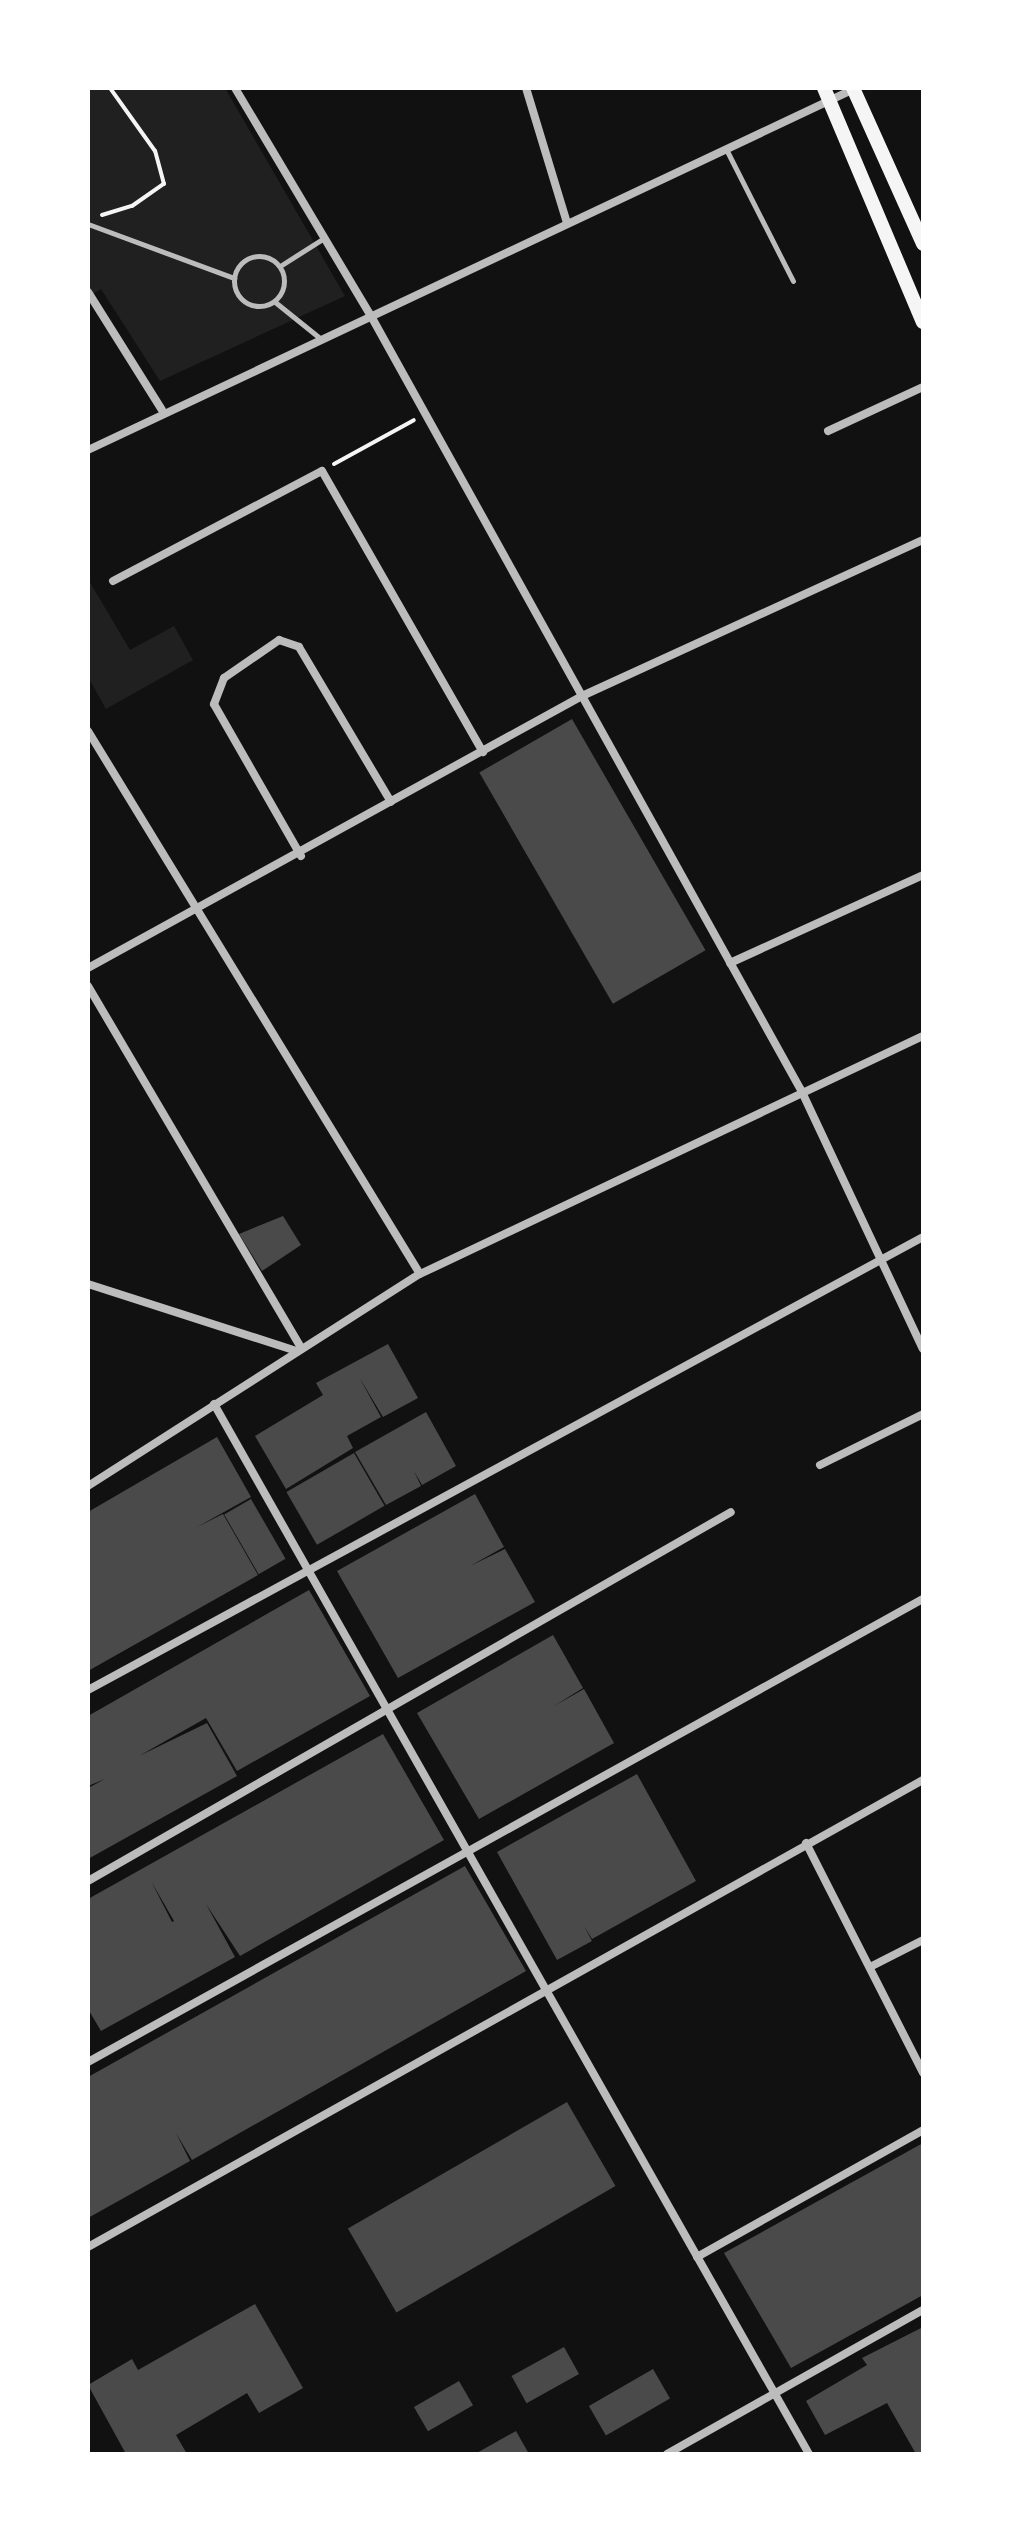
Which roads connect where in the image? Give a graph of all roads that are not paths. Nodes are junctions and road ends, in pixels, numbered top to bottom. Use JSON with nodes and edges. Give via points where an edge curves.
{"nodes":[{"id":1,"x":235,"y":88,"type":"edge"},
{"id":2,"x":526,"y":88,"type":"edge"},
{"id":3,"x":854,"y":88,"type":"edge"},
{"id":4,"x":826,"y":94,"type":"edge"},
{"id":5,"x":726,"y":148,"type":"junction"},
{"id":6,"x":88,"y":222,"type":"edge"},
{"id":7,"x":567,"y":223,"type":"junction"},
{"id":8,"x":324,"y":238,"type":"junction"},
{"id":9,"x":923,"y":244,"type":"edge"},
{"id":10,"x":280,"y":266,"type":"junction"},
{"id":11,"x":234,"y":278,"type":"junction"},
{"id":12,"x":793,"y":281,"type":"dead end"},
{"id":13,"x":88,"y":292,"type":"edge"},
{"id":14,"x":275,"y":301,"type":"junction"},
{"id":15,"x":371,"y":316,"type":"junction"},
{"id":16,"x":923,"y":322,"type":"edge"},
{"id":17,"x":321,"y":339,"type":"junction"},
{"id":18,"x":923,"y":387,"type":"edge"},
{"id":19,"x":162,"y":410,"type":"junction"},
{"id":20,"x":828,"y":431,"type":"dead end"},
{"id":21,"x":88,"y":450,"type":"edge"},
{"id":22,"x":923,"y":540,"type":"edge"},
{"id":23,"x":113,"y":581,"type":"dead end"},
{"id":24,"x":582,"y":696,"type":"junction"},
{"id":25,"x":88,"y":731,"type":"edge"},
{"id":26,"x":483,"y":752,"type":"junction"},
{"id":27,"x":391,"y":802,"type":"junction"},
{"id":28,"x":301,"y":856,"type":"junction"},
{"id":29,"x":923,"y":875,"type":"edge"},
{"id":30,"x":198,"y":911,"type":"junction"},
{"id":31,"x":730,"y":963,"type":"junction"},
{"id":32,"x":88,"y":968,"type":"edge"},
{"id":33,"x":88,"y":986,"type":"edge"},
{"id":34,"x":923,"y":1036,"type":"edge"},
{"id":35,"x":801,"y":1090,"type":"junction"},
{"id":36,"x":923,"y":1237,"type":"edge"},
{"id":37,"x":882,"y":1256,"type":"junction"},
{"id":38,"x":420,"y":1274,"type":"junction"},
{"id":39,"x":88,"y":1284,"type":"edge"},
{"id":40,"x":299,"y":1349,"type":"junction"},
{"id":41,"x":923,"y":1349,"type":"edge"},
{"id":42,"x":214,"y":1404,"type":"junction"},
{"id":43,"x":923,"y":1414,"type":"edge"},
{"id":44,"x":820,"y":1465,"type":"dead end"},
{"id":45,"x":88,"y":1486,"type":"edge"},
{"id":46,"x":731,"y":1512,"type":"dead end"},
{"id":47,"x":307,"y":1567,"type":"junction"},
{"id":48,"x":923,"y":1599,"type":"edge"},
{"id":49,"x":88,"y":1690,"type":"edge"},
{"id":50,"x":388,"y":1712,"type":"junction"},
{"id":51,"x":923,"y":1780,"type":"edge"},
{"id":52,"x":806,"y":1843,"type":"junction"},
{"id":53,"x":466,"y":1849,"type":"junction"},
{"id":54,"x":88,"y":1881,"type":"edge"},
{"id":55,"x":923,"y":1940,"type":"edge"},
{"id":56,"x":870,"y":1967,"type":"junction"},
{"id":57,"x":544,"y":1987,"type":"junction"},
{"id":58,"x":88,"y":2062,"type":"edge"},
{"id":59,"x":923,"y":2073,"type":"edge"},
{"id":60,"x":923,"y":2130,"type":"edge"},
{"id":61,"x":88,"y":2247,"type":"edge"},
{"id":62,"x":697,"y":2257,"type":"junction"},
{"id":63,"x":923,"y":2310,"type":"edge"},
{"id":64,"x":774,"y":2392,"type":"junction"},
{"id":65,"x":667,"y":2454,"type":"edge"},
{"id":66,"x":809,"y":2454,"type":"edge"}],
"edges":[{"from":1,"to":8,"type":"street"},
{"from":2,"to":7,"type":"street"},
{"from":3,"to":4,"type":"street"},
{"from":3,"to":9,"type":"main road"},
{"from":4,"to":5,"type":"street"},
{"from":4,"to":16,"type":"main road"},
{"from":5,"to":7,"type":"street"},
{"from":5,"to":12,"type":"lane"},
{"from":6,"to":11,"type":"lane"},
{"from":7,"to":15,"type":"street"},
{"from":8,"to":10,"type":"lane"},
{"from":8,"to":15,"type":"street"},
{"from":10,"to":11,"type":"lane","via":[[253,256]]},
{"from":10,"to":14,"type":"lane","via":[[285,286]]},
{"from":11,"to":14,"type":"lane","via":[[246,303]]},
{"from":13,"to":19,"type":"street"},
{"from":14,"to":17,"type":"lane"},
{"from":15,"to":17,"type":"street"},
{"from":15,"to":24,"type":"street"},
{"from":17,"to":19,"type":"street"},
{"from":18,"to":20,"type":"street"},
{"from":19,"to":21,"type":"street"},
{"from":22,"to":24,"type":"street"},
{"from":23,"to":26,"type":"street","via":[[322,471]]},
{"from":24,"to":26,"type":"street"},
{"from":24,"to":31,"type":"street"},
{"from":25,"to":30,"type":"street"},
{"from":26,"to":27,"type":"street"},
{"from":27,"to":28,"type":"street"},
{"from":27,"to":28,"type":"street","via":[[299,647],[279,640],[224,678],[214,704]]},
{"from":28,"to":30,"type":"street"},
{"from":29,"to":31,"type":"street"},
{"from":30,"to":32,"type":"street"},
{"from":30,"to":38,"type":"street"},
{"from":31,"to":35,"type":"street"},
{"from":33,"to":40,"type":"street"},
{"from":34,"to":35,"type":"street"},
{"from":35,"to":37,"type":"street"},
{"from":35,"to":38,"type":"street"},
{"from":36,"to":37,"type":"street"},
{"from":37,"to":41,"type":"street"},
{"from":37,"to":47,"type":"street"},
{"from":38,"to":40,"type":"street"},
{"from":39,"to":40,"type":"street"},
{"from":40,"to":42,"type":"street"},
{"from":42,"to":45,"type":"street"},
{"from":42,"to":47,"type":"street"},
{"from":43,"to":44,"type":"street"},
{"from":46,"to":50,"type":"street"},
{"from":47,"to":49,"type":"street"},
{"from":47,"to":50,"type":"street"},
{"from":48,"to":53,"type":"street"},
{"from":50,"to":53,"type":"street"},
{"from":50,"to":54,"type":"street"},
{"from":51,"to":52,"type":"street"},
{"from":52,"to":56,"type":"street"},
{"from":52,"to":57,"type":"street"},
{"from":53,"to":57,"type":"street"},
{"from":53,"to":58,"type":"street"},
{"from":55,"to":56,"type":"street"},
{"from":56,"to":59,"type":"street"},
{"from":57,"to":61,"type":"street"},
{"from":57,"to":62,"type":"street"},
{"from":60,"to":62,"type":"street"},
{"from":62,"to":64,"type":"street"},
{"from":63,"to":64,"type":"street"},
{"from":64,"to":65,"type":"street"},
{"from":64,"to":66,"type":"street"}]}
